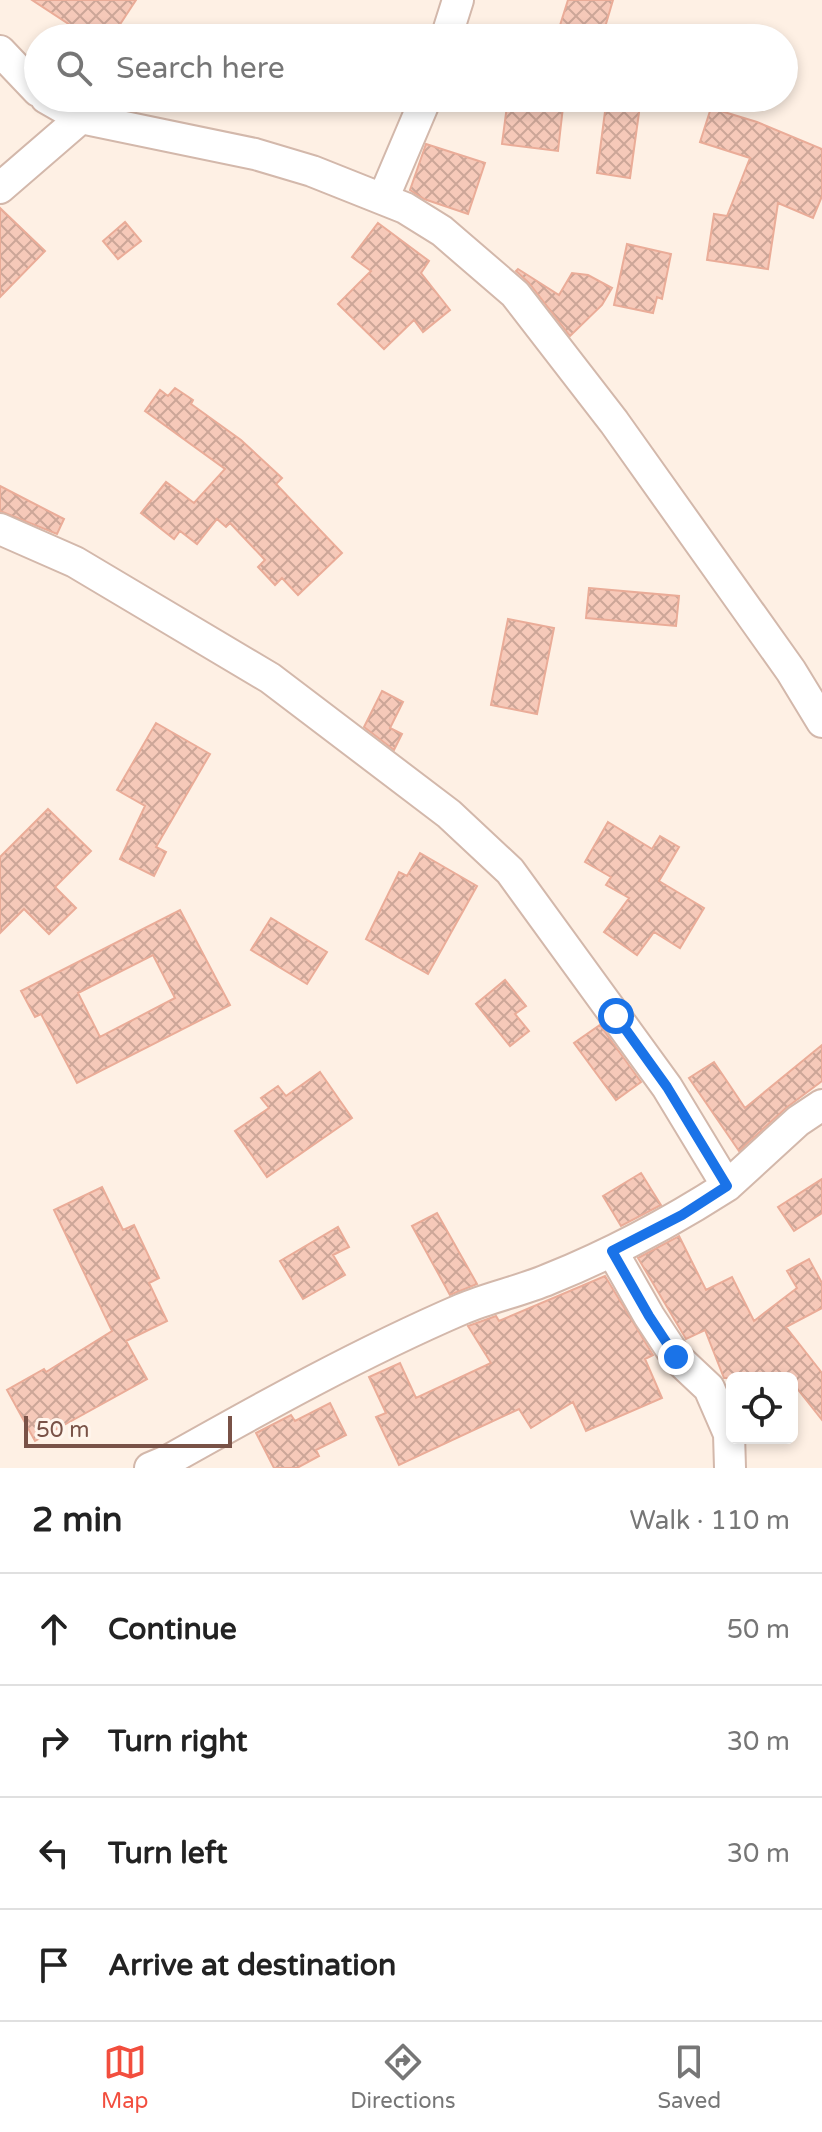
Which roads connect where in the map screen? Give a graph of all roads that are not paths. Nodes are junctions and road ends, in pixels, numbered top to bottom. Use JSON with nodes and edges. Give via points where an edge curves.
{"nodes":[{"id":1,"x":458,"y":0,"type":"edge"},
{"id":2,"x":450,"y":24,"type":"edge"},
{"id":3,"x":0,"y":51,"type":"edge"},
{"id":4,"x":24,"y":76,"type":"edge"},
{"id":5,"x":70,"y":112,"type":"edge"},
{"id":6,"x":420,"y":112,"type":"edge"},
{"id":7,"x":81,"y":118,"type":"junction"},
{"id":8,"x":0,"y":188,"type":"edge"},
{"id":9,"x":383,"y":199,"type":"junction"},
{"id":10,"x":0,"y":529,"type":"edge"},
{"id":11,"x":822,"y":722,"type":"edge"},
{"id":12,"x":822,"y":1105,"type":"edge"},
{"id":13,"x":727,"y":1186,"type":"junction"},
{"id":14,"x":612,"y":1251,"type":"junction"},
{"id":15,"x":150,"y":1468,"type":"edge"},
{"id":16,"x":730,"y":1468,"type":"edge"}],
"edges":[{"from":1,"to":2,"type":"street"},
{"from":3,"to":4,"type":"street"},
{"from":5,"to":7,"type":"street"},
{"from":6,"to":9,"type":"street"},
{"from":7,"to":8,"type":"street"},
{"from":7,"to":9,"type":"street","via":[[255,154]]},
{"from":9,"to":11,"type":"street","via":[[442,231],[515,294],[614,422]]},
{"from":10,"to":13,"type":"street","via":[[75,562],[270,678],[449,814],[510,871],[667,1087]]},
{"from":12,"to":13,"type":"street"},
{"from":13,"to":14,"type":"street"},
{"from":14,"to":15,"type":"street","via":[[465,1307],[332,1369]]},
{"from":14,"to":16,"type":"street","via":[[676,1357],[709,1388],[729,1434]]}]}
